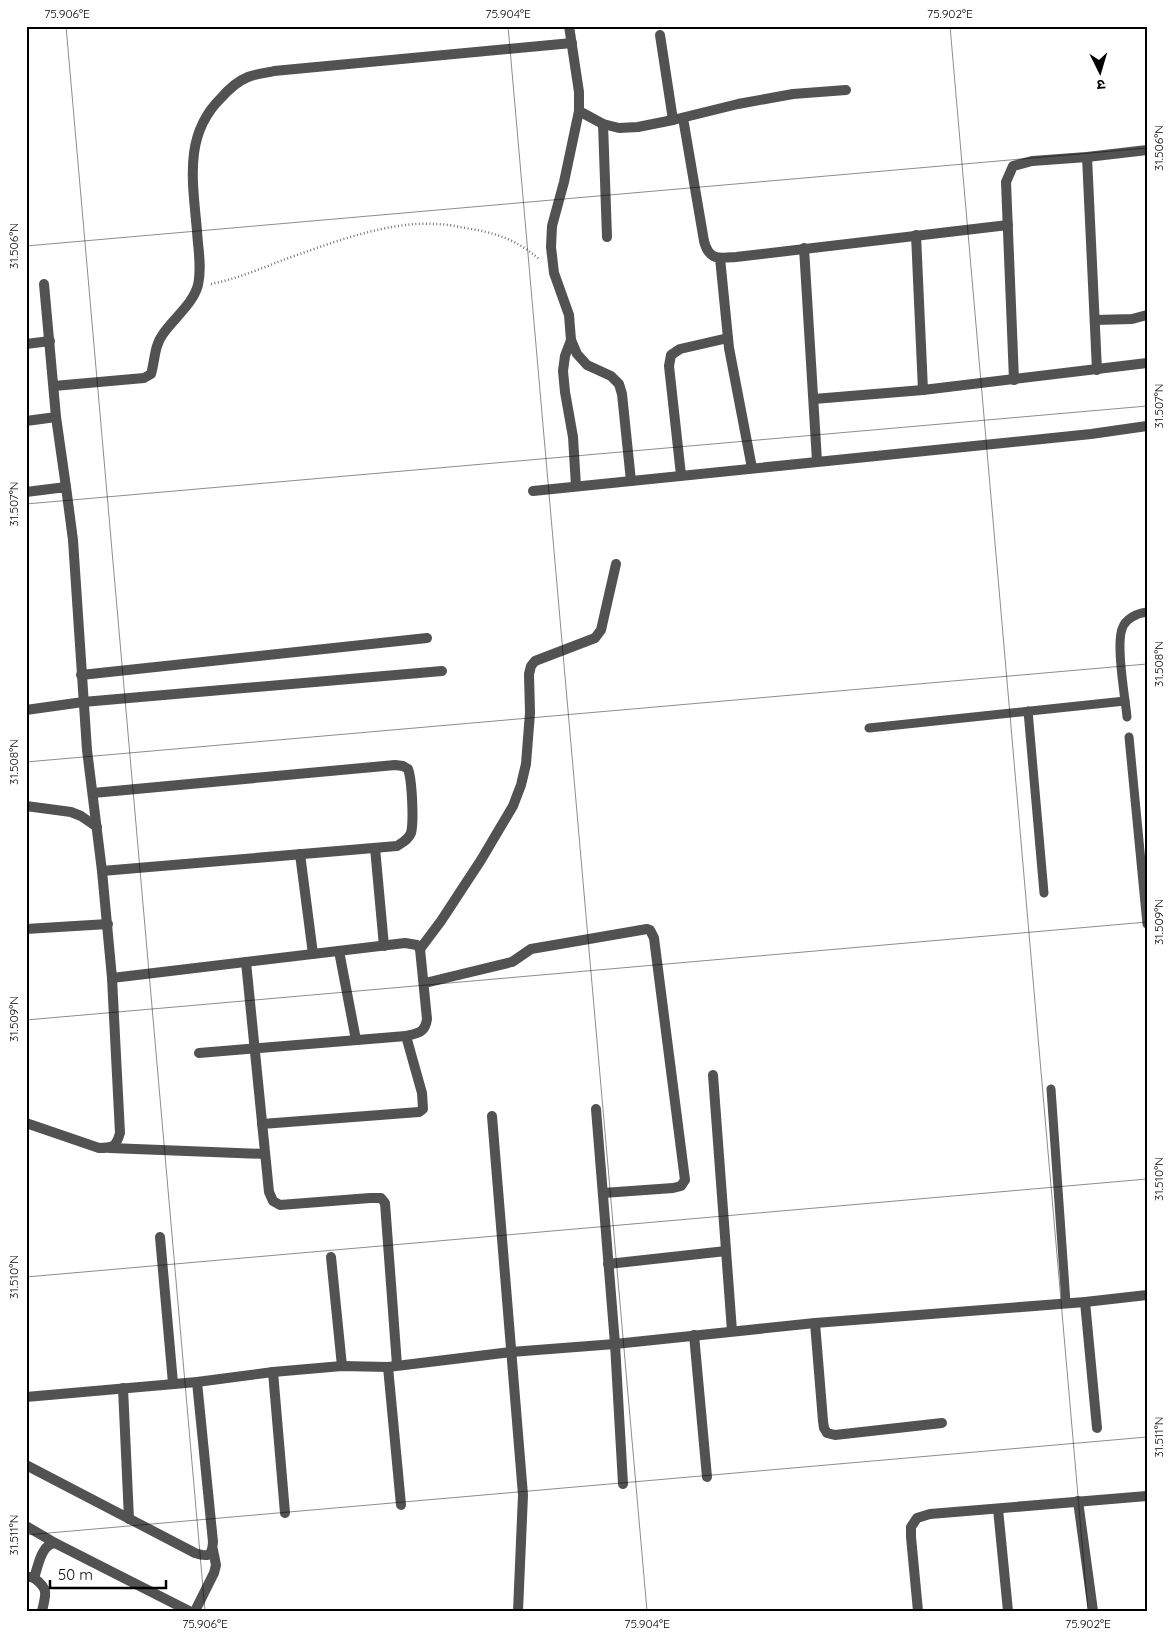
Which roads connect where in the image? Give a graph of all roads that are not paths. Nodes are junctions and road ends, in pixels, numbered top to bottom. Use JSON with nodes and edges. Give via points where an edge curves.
{"nodes":[{"id":1,"x":569,"y":26,"type":"edge"},
{"id":2,"x":660,"y":35,"type":"dead end"},
{"id":3,"x":572,"y":43,"type":"junction"},
{"id":4,"x":846,"y":90,"type":"dead end"},
{"id":5,"x":579,"y":111,"type":"junction"},
{"id":6,"x":678,"y":119,"type":"junction"},
{"id":7,"x":603,"y":124,"type":"junction"},
{"id":8,"x":1147,"y":150,"type":"edge"},
{"id":9,"x":1087,"y":157,"type":"junction"},
{"id":10,"x":1008,"y":225,"type":"junction"},
{"id":11,"x":916,"y":235,"type":"junction"},
{"id":12,"x":607,"y":237,"type":"dead end"},
{"id":13,"x":804,"y":248,"type":"junction"},
{"id":14,"x":720,"y":258,"type":"junction"},
{"id":15,"x":44,"y":284,"type":"dead end"},
{"id":16,"x":1147,"y":315,"type":"edge"},
{"id":17,"x":1094,"y":320,"type":"junction"},
{"id":18,"x":728,"y":338,"type":"junction"},
{"id":19,"x":571,"y":340,"type":"junction"},
{"id":20,"x":50,"y":341,"type":"junction"},
{"id":21,"x":26,"y":344,"type":"edge"},
{"id":22,"x":1147,"y":363,"type":"edge"},
{"id":23,"x":1097,"y":370,"type":"junction"},
{"id":24,"x":1014,"y":380,"type":"junction"},
{"id":25,"x":54,"y":386,"type":"junction"},
{"id":26,"x":923,"y":390,"type":"junction"},
{"id":27,"x":814,"y":399,"type":"junction"},
{"id":28,"x":56,"y":417,"type":"junction"},
{"id":29,"x":26,"y":421,"type":"edge"},
{"id":30,"x":1147,"y":426,"type":"edge"},
{"id":31,"x":817,"y":461,"type":"junction"},
{"id":32,"x":752,"y":468,"type":"junction"},
{"id":33,"x":681,"y":475,"type":"junction"},
{"id":34,"x":631,"y":481,"type":"junction"},
{"id":35,"x":576,"y":486,"type":"junction"},
{"id":36,"x":66,"y":487,"type":"junction"},
{"id":37,"x":533,"y":491,"type":"dead end"},
{"id":38,"x":26,"y":492,"type":"edge"},
{"id":39,"x":616,"y":564,"type":"dead end"},
{"id":40,"x":1147,"y":612,"type":"edge"},
{"id":41,"x":427,"y":638,"type":"dead end"},
{"id":42,"x":442,"y":671,"type":"dead end"},
{"id":43,"x":81,"y":674,"type":"junction"},
{"id":44,"x":1125,"y":700,"type":"junction"},
{"id":45,"x":82,"y":702,"type":"junction"},
{"id":46,"x":26,"y":710,"type":"edge"},
{"id":47,"x":1028,"y":711,"type":"junction"},
{"id":48,"x":1127,"y":717,"type":"dead end"},
{"id":49,"x":869,"y":728,"type":"dead end"},
{"id":50,"x":1128,"y":736,"type":"dead end"},
{"id":51,"x":93,"y":793,"type":"junction"},
{"id":52,"x":26,"y":806,"type":"edge"},
{"id":53,"x":97,"y":827,"type":"junction"},
{"id":54,"x":375,"y":848,"type":"junction"},
{"id":55,"x":300,"y":854,"type":"junction"},
{"id":56,"x":102,"y":871,"type":"junction"},
{"id":57,"x":1044,"y":893,"type":"dead end"},
{"id":58,"x":108,"y":924,"type":"junction"},
{"id":59,"x":1147,"y":924,"type":"edge"},
{"id":60,"x":26,"y":929,"type":"edge"},
{"id":61,"x":384,"y":946,"type":"junction"},
{"id":62,"x":420,"y":949,"type":"junction"},
{"id":63,"x":339,"y":951,"type":"junction"},
{"id":64,"x":313,"y":954,"type":"junction"},
{"id":65,"x":246,"y":962,"type":"junction"},
{"id":66,"x":112,"y":978,"type":"junction"},
{"id":67,"x":425,"y":983,"type":"junction"},
{"id":68,"x":406,"y":1036,"type":"junction"},
{"id":69,"x":356,"y":1040,"type":"junction"},
{"id":70,"x":255,"y":1048,"type":"junction"},
{"id":71,"x":199,"y":1053,"type":"dead end"},
{"id":72,"x":713,"y":1075,"type":"dead end"},
{"id":73,"x":1051,"y":1089,"type":"dead end"},
{"id":74,"x":596,"y":1110,"type":"dead end"},
{"id":75,"x":492,"y":1116,"type":"dead end"},
{"id":76,"x":26,"y":1124,"type":"edge"},
{"id":77,"x":262,"y":1124,"type":"junction"},
{"id":78,"x":110,"y":1148,"type":"junction"},
{"id":79,"x":265,"y":1154,"type":"junction"},
{"id":80,"x":603,"y":1193,"type":"junction"},
{"id":81,"x":160,"y":1237,"type":"dead end"},
{"id":82,"x":726,"y":1251,"type":"junction"},
{"id":83,"x":331,"y":1257,"type":"dead end"},
{"id":84,"x":608,"y":1264,"type":"junction"},
{"id":85,"x":1147,"y":1296,"type":"edge"},
{"id":86,"x":1085,"y":1302,"type":"junction"},
{"id":87,"x":1066,"y":1303,"type":"junction"},
{"id":88,"x":816,"y":1323,"type":"junction"},
{"id":89,"x":732,"y":1331,"type":"junction"},
{"id":90,"x":694,"y":1336,"type":"junction"},
{"id":91,"x":615,"y":1344,"type":"junction"},
{"id":92,"x":511,"y":1352,"type":"junction"},
{"id":93,"x":342,"y":1366,"type":"junction"},
{"id":94,"x":393,"y":1366,"type":"junction"},
{"id":95,"x":272,"y":1372,"type":"junction"},
{"id":96,"x":197,"y":1382,"type":"junction"},
{"id":97,"x":173,"y":1383,"type":"junction"},
{"id":98,"x":123,"y":1388,"type":"junction"},
{"id":99,"x":26,"y":1397,"type":"edge"},
{"id":100,"x":942,"y":1422,"type":"dead end"},
{"id":101,"x":1097,"y":1428,"type":"dead end"},
{"id":102,"x":26,"y":1466,"type":"edge"},
{"id":103,"x":707,"y":1477,"type":"dead end"},
{"id":104,"x":623,"y":1484,"type":"dead end"},
{"id":105,"x":1147,"y":1496,"type":"edge"},
{"id":106,"x":1078,"y":1501,"type":"junction"},
{"id":107,"x":401,"y":1505,"type":"dead end"},
{"id":108,"x":998,"y":1509,"type":"junction"},
{"id":109,"x":285,"y":1513,"type":"dead end"},
{"id":110,"x":129,"y":1519,"type":"junction"},
{"id":111,"x":26,"y":1526,"type":"edge"},
{"id":112,"x":55,"y":1544,"type":"junction"},
{"id":113,"x":213,"y":1550,"type":"junction"},
{"id":114,"x":30,"y":1577,"type":"edge"},
{"id":115,"x":42,"y":1611,"type":"edge"},
{"id":116,"x":189,"y":1611,"type":"edge"},
{"id":117,"x":195,"y":1611,"type":"edge"},
{"id":118,"x":518,"y":1611,"type":"edge"},
{"id":119,"x":918,"y":1611,"type":"edge"},
{"id":120,"x":1008,"y":1611,"type":"edge"},
{"id":121,"x":1093,"y":1611,"type":"edge"}],
"edges":[{"from":1,"to":3,"type":"street"},
{"from":2,"to":6,"type":"street"},
{"from":3,"to":5,"type":"street"},
{"from":3,"to":25,"type":"street","via":[[274,71],[247,78],[229,89],[210,108],[199,129],[194,152],[200,269],[198,286],[162,334],[156,346],[151,374],[144,378]]},
{"from":4,"to":6,"type":"street","via":[[793,94]]},
{"from":5,"to":7,"type":"street"},
{"from":5,"to":19,"type":"street","via":[[552,226],[551,247],[554,273],[569,315]]},
{"from":6,"to":7,"type":"street","via":[[638,127],[619,128]]},
{"from":6,"to":14,"type":"street","via":[[706,250],[711,256]]},
{"from":7,"to":12,"type":"street"},
{"from":8,"to":9,"type":"street"},
{"from":9,"to":10,"type":"street","via":[[1032,161],[1014,166],[1006,182]]},
{"from":9,"to":17,"type":"street"},
{"from":10,"to":11,"type":"street"},
{"from":10,"to":24,"type":"street"},
{"from":11,"to":13,"type":"street"},
{"from":11,"to":26,"type":"street"},
{"from":13,"to":14,"type":"street"},
{"from":13,"to":27,"type":"street"},
{"from":14,"to":18,"type":"street"},
{"from":15,"to":20,"type":"street"},
{"from":16,"to":17,"type":"street","via":[[1132,319]]},
{"from":17,"to":23,"type":"street"},
{"from":18,"to":32,"type":"street"},
{"from":18,"to":33,"type":"street","via":[[680,349],[671,355],[669,366]]},
{"from":19,"to":34,"type":"street","via":[[587,365],[611,376],[619,384]]},
{"from":19,"to":35,"type":"street","via":[[563,371],[573,437]]},
{"from":20,"to":21,"type":"street"},
{"from":20,"to":25,"type":"street"},
{"from":22,"to":23,"type":"street"},
{"from":23,"to":24,"type":"street"},
{"from":24,"to":26,"type":"street"},
{"from":25,"to":28,"type":"street"},
{"from":26,"to":27,"type":"street"},
{"from":27,"to":31,"type":"street"},
{"from":28,"to":29,"type":"street"},
{"from":28,"to":36,"type":"street"},
{"from":30,"to":31,"type":"street"},
{"from":31,"to":32,"type":"street"},
{"from":32,"to":33,"type":"street"},
{"from":33,"to":34,"type":"street"},
{"from":34,"to":35,"type":"street"},
{"from":35,"to":37,"type":"street"},
{"from":36,"to":38,"type":"street"},
{"from":36,"to":43,"type":"street"},
{"from":39,"to":62,"type":"street","via":[[601,630],[595,638],[535,661],[530,666],[526,764],[513,806],[481,860]]},
{"from":40,"to":44,"type":"lane","via":[[1130,618],[1122,629],[1120,644]]},
{"from":41,"to":43,"type":"street"},
{"from":42,"to":45,"type":"street"},
{"from":43,"to":45,"type":"street"},
{"from":44,"to":47,"type":"lane"},
{"from":44,"to":48,"type":"lane"},
{"from":45,"to":46,"type":"street"},
{"from":45,"to":51,"type":"street"},
{"from":47,"to":49,"type":"lane"},
{"from":47,"to":57,"type":"lane"},
{"from":50,"to":59,"type":"lane"},
{"from":51,"to":53,"type":"street"},
{"from":51,"to":54,"type":"street","via":[[402,766],[411,776],[411,833],[397,846]]},
{"from":52,"to":53,"type":"street","via":[[71,812]]},
{"from":53,"to":56,"type":"street"},
{"from":54,"to":55,"type":"street"},
{"from":54,"to":61,"type":"street"},
{"from":55,"to":56,"type":"street"},
{"from":55,"to":64,"type":"street"},
{"from":56,"to":58,"type":"street"},
{"from":58,"to":60,"type":"street"},
{"from":58,"to":66,"type":"street"},
{"from":61,"to":62,"type":"street","via":[[412,943]]},
{"from":61,"to":63,"type":"street"},
{"from":62,"to":67,"type":"street"},
{"from":63,"to":64,"type":"street"},
{"from":63,"to":69,"type":"street"},
{"from":64,"to":65,"type":"street"},
{"from":65,"to":66,"type":"street"},
{"from":65,"to":70,"type":"street"},
{"from":66,"to":78,"type":"street","via":[[120,1133],[117,1143]]},
{"from":67,"to":68,"type":"street","via":[[426,1027],[421,1032]]},
{"from":67,"to":80,"type":"street","via":[[512,962],[531,949],[650,930],[654,938],[686,1180],[673,1188]]},
{"from":68,"to":69,"type":"street"},
{"from":68,"to":77,"type":"street","via":[[422,1093],[423,1109],[419,1112]]},
{"from":69,"to":70,"type":"street"},
{"from":70,"to":71,"type":"street"},
{"from":70,"to":77,"type":"street"},
{"from":72,"to":82,"type":"street"},
{"from":73,"to":87,"type":"lane"},
{"from":74,"to":80,"type":"street"},
{"from":75,"to":92,"type":"street"},
{"from":76,"to":78,"type":"street","via":[[91,1146]]},
{"from":77,"to":79,"type":"street"},
{"from":78,"to":79,"type":"street"},
{"from":79,"to":94,"type":"street","via":[[269,1192],[273,1201],[280,1205],[370,1198],[381,1198],[385,1203]]},
{"from":80,"to":84,"type":"street"},
{"from":81,"to":97,"type":"street"},
{"from":82,"to":84,"type":"street"},
{"from":82,"to":89,"type":"street"},
{"from":83,"to":93,"type":"street"},
{"from":84,"to":91,"type":"street"},
{"from":85,"to":86,"type":"street"},
{"from":86,"to":87,"type":"street"},
{"from":86,"to":101,"type":"street"},
{"from":87,"to":88,"type":"street"},
{"from":88,"to":89,"type":"street"},
{"from":88,"to":100,"type":"street","via":[[823,1421],[827,1433],[835,1435]]},
{"from":89,"to":90,"type":"street"},
{"from":90,"to":91,"type":"street"},
{"from":90,"to":103,"type":"street"},
{"from":91,"to":92,"type":"street"},
{"from":91,"to":104,"type":"street"},
{"from":92,"to":94,"type":"street"},
{"from":92,"to":118,"type":"street","via":[[523,1495]]},
{"from":93,"to":94,"type":"street"},
{"from":93,"to":95,"type":"street"},
{"from":94,"to":107,"type":"street"},
{"from":95,"to":96,"type":"street"},
{"from":95,"to":109,"type":"street"},
{"from":96,"to":97,"type":"street"},
{"from":96,"to":113,"type":"street"},
{"from":97,"to":98,"type":"street"},
{"from":98,"to":99,"type":"street"},
{"from":98,"to":110,"type":"street"},
{"from":102,"to":110,"type":"street"},
{"from":105,"to":106,"type":"street"},
{"from":106,"to":108,"type":"street"},
{"from":106,"to":121,"type":"street"},
{"from":108,"to":119,"type":"street","via":[[930,1514],[917,1518],[911,1526],[911,1537]]},
{"from":108,"to":120,"type":"street"},
{"from":110,"to":113,"type":"street","via":[[205,1556]]},
{"from":111,"to":112,"type":"street"},
{"from":112,"to":114,"type":"street","via":[[45,1547]]},
{"from":112,"to":116,"type":"street"},
{"from":113,"to":117,"type":"street","via":[[214,1573]]},
{"from":114,"to":115,"type":"street","via":[[46,1590]]}]}
